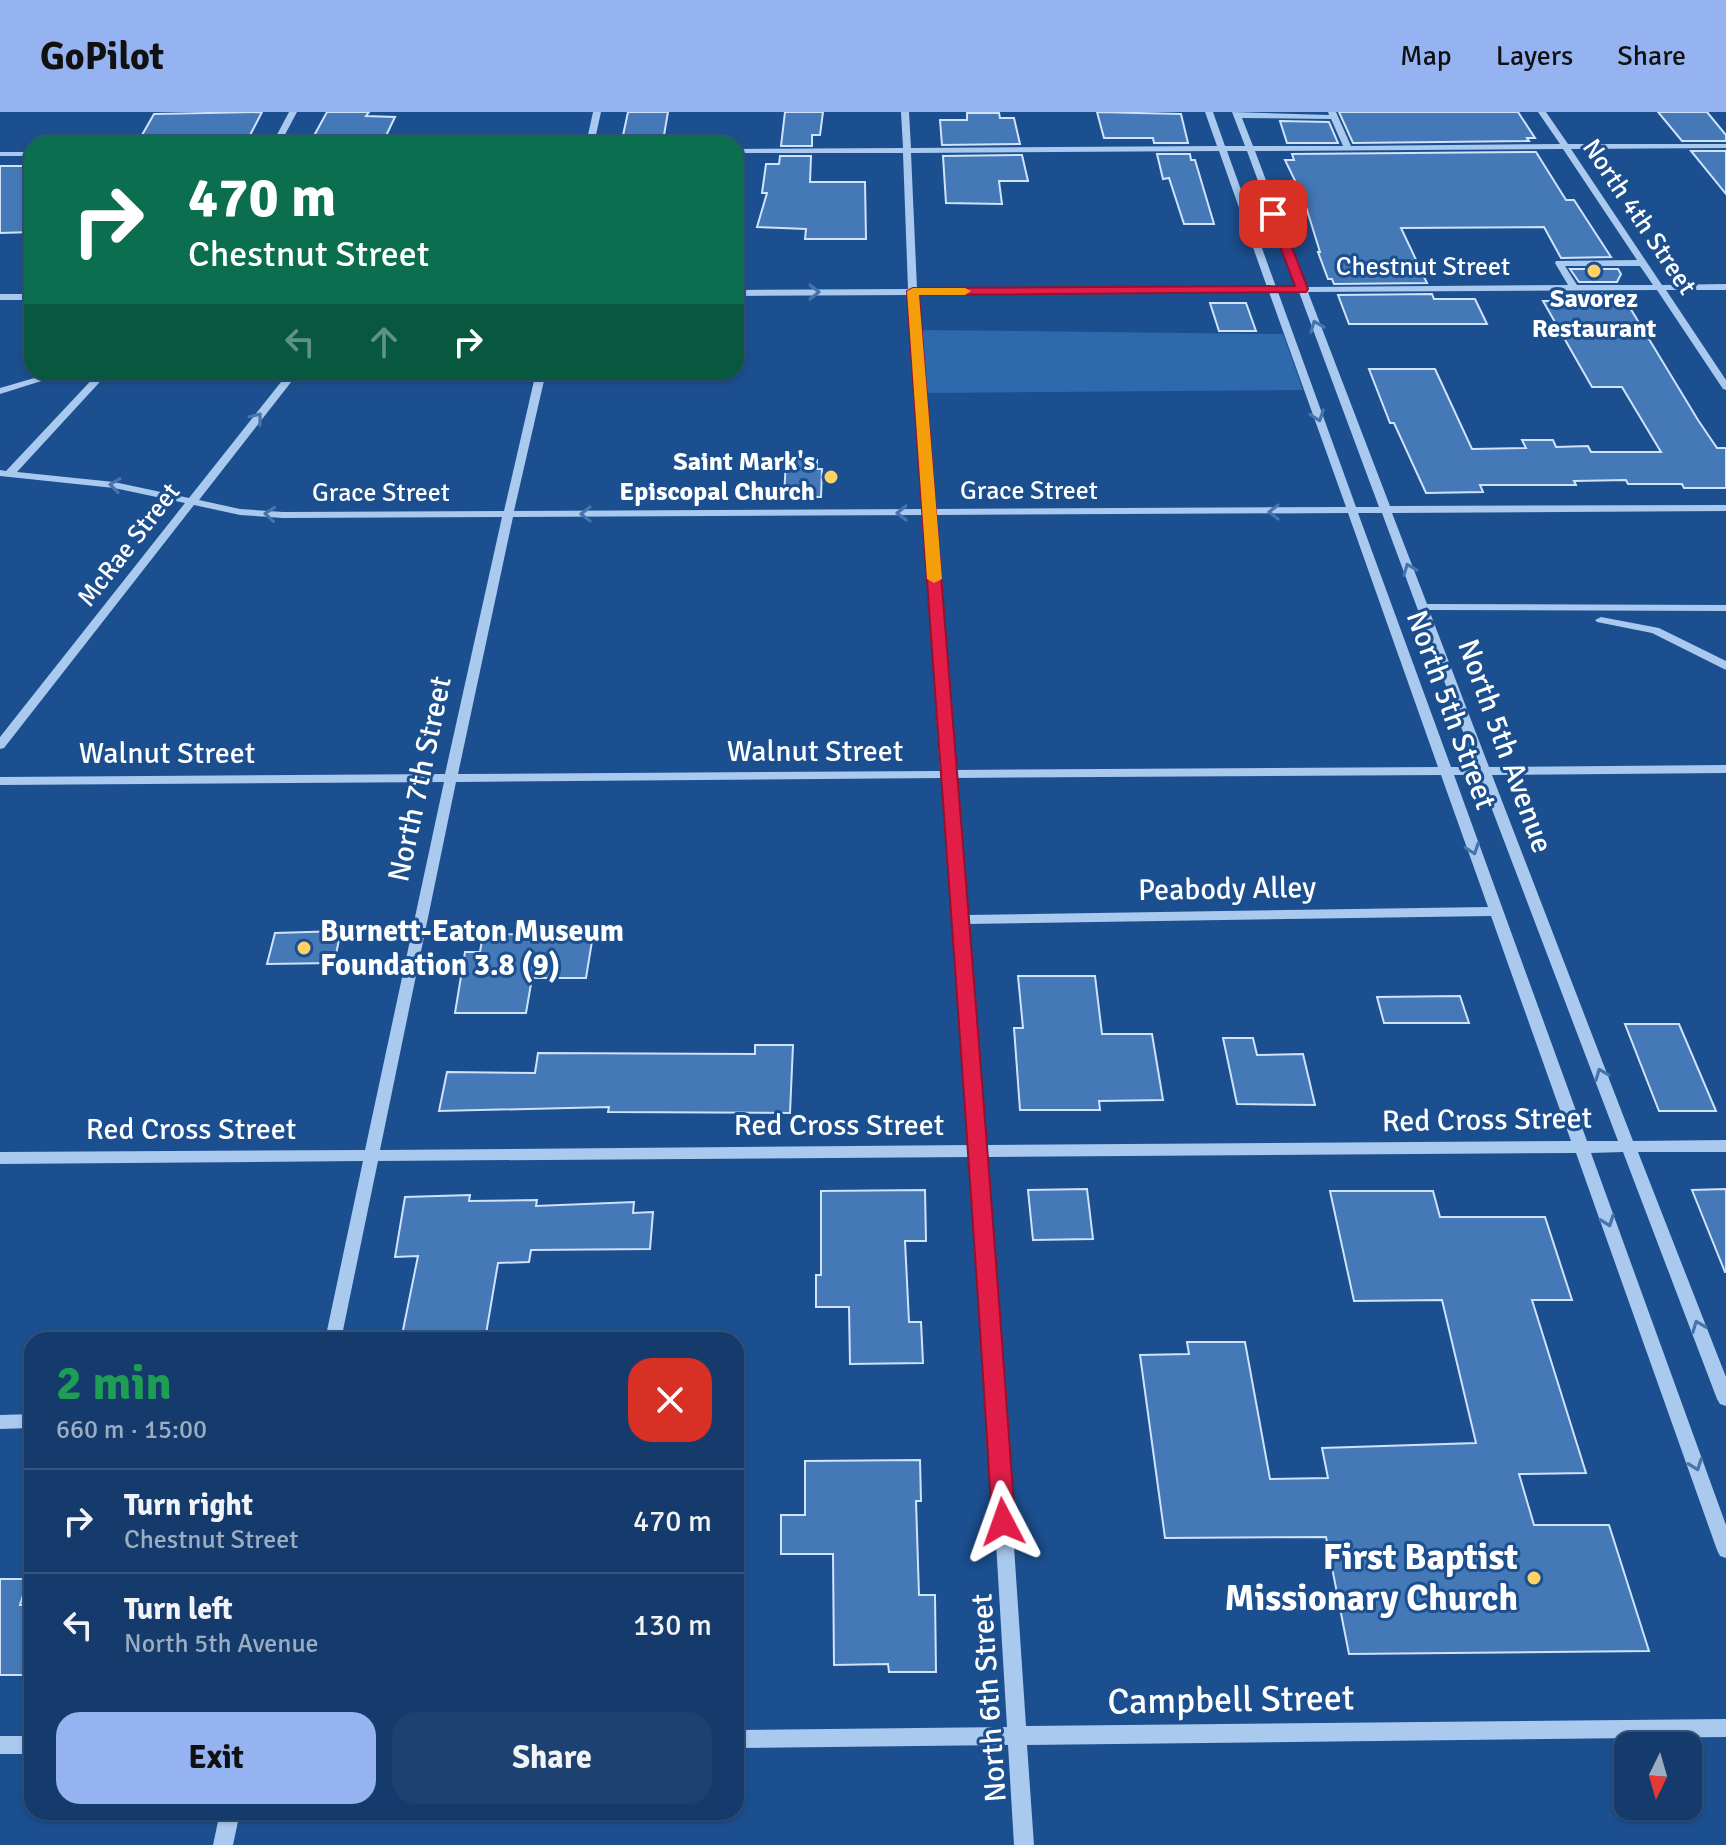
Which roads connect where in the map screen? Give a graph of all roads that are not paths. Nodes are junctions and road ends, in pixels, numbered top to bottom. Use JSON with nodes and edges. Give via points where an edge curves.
{"nodes":[{"id":1,"x":293,"y":112,"type":"edge"},
{"id":2,"x":597,"y":112,"type":"edge"},
{"id":3,"x":905,"y":112,"type":"edge"},
{"id":4,"x":1209,"y":112,"type":"edge"},
{"id":5,"x":1542,"y":112,"type":"edge"},
{"id":6,"x":1236,"y":114,"type":"edge"},
{"id":7,"x":1333,"y":114,"type":"edge"},
{"id":8,"x":280,"y":136,"type":"edge"},
{"id":9,"x":592,"y":136,"type":"edge"},
{"id":10,"x":1726,"y":146,"type":"edge"},
{"id":11,"x":1565,"y":147,"type":"junction"},
{"id":12,"x":1348,"y":148,"type":"junction"},
{"id":13,"x":1224,"y":149,"type":"junction"},
{"id":14,"x":1249,"y":149,"type":"junction"},
{"id":15,"x":906,"y":150,"type":"junction"},
{"id":16,"x":744,"y":151,"type":"edge"},
{"id":17,"x":0,"y":154,"type":"edge"},
{"id":18,"x":24,"y":154,"type":"edge"},
{"id":19,"x":1644,"y":263,"type":"junction"},
{"id":20,"x":1726,"y":287,"type":"edge"},
{"id":21,"x":1574,"y":288,"type":"junction"},
{"id":22,"x":1659,"y":288,"type":"junction"},
{"id":23,"x":1302,"y":289,"type":"junction"},
{"id":24,"x":1274,"y":290,"type":"junction"},
{"id":25,"x":913,"y":291,"type":"junction"},
{"id":26,"x":744,"y":293,"type":"edge"},
{"id":27,"x":0,"y":297,"type":"edge"},
{"id":28,"x":24,"y":297,"type":"edge"},
{"id":29,"x":38,"y":380,"type":"edge"},
{"id":30,"x":96,"y":380,"type":"edge"},
{"id":31,"x":288,"y":380,"type":"edge"},
{"id":32,"x":539,"y":380,"type":"edge"},
{"id":33,"x":1726,"y":387,"type":"edge"},
{"id":34,"x":0,"y":391,"type":"edge"},
{"id":35,"x":4,"y":474,"type":"edge"},
{"id":36,"x":191,"y":502,"type":"junction"},
{"id":37,"x":1726,"y":508,"type":"edge"},
{"id":38,"x":1352,"y":511,"type":"junction"},
{"id":39,"x":1386,"y":511,"type":"junction"},
{"id":40,"x":930,"y":513,"type":"junction"},
{"id":41,"x":511,"y":515,"type":"junction"},
{"id":42,"x":1424,"y":607,"type":"junction"},
{"id":43,"x":1726,"y":608,"type":"edge"},
{"id":44,"x":1601,"y":620,"type":"dead end"},
{"id":45,"x":1726,"y":666,"type":"edge"},
{"id":46,"x":0,"y":745,"type":"edge"},
{"id":47,"x":1726,"y":769,"type":"edge"},
{"id":48,"x":1445,"y":770,"type":"junction"},
{"id":49,"x":1484,"y":770,"type":"junction"},
{"id":50,"x":947,"y":776,"type":"junction"},
{"id":51,"x":450,"y":778,"type":"junction"},
{"id":52,"x":0,"y":781,"type":"edge"},
{"id":53,"x":1494,"y":911,"type":"junction"},
{"id":54,"x":960,"y":920,"type":"junction"},
{"id":55,"x":1726,"y":1146,"type":"edge"},
{"id":56,"x":1581,"y":1147,"type":"junction"},
{"id":57,"x":1630,"y":1147,"type":"junction"},
{"id":58,"x":980,"y":1152,"type":"junction"},
{"id":59,"x":374,"y":1156,"type":"junction"},
{"id":60,"x":0,"y":1158,"type":"edge"},
{"id":61,"x":335,"y":1332,"type":"edge"},
{"id":62,"x":1726,"y":1399,"type":"edge"},
{"id":63,"x":24,"y":1421,"type":"edge"},
{"id":64,"x":0,"y":1422,"type":"edge"},
{"id":65,"x":1726,"y":1550,"type":"edge"},
{"id":66,"x":1726,"y":1728,"type":"edge"},
{"id":67,"x":1017,"y":1737,"type":"junction"},
{"id":68,"x":744,"y":1739,"type":"edge"},
{"id":69,"x":0,"y":1745,"type":"edge"},
{"id":70,"x":24,"y":1745,"type":"edge"},
{"id":71,"x":228,"y":1820,"type":"edge"},
{"id":72,"x":223,"y":1845,"type":"edge"},
{"id":73,"x":1024,"y":1845,"type":"edge"}],
"edges":[{"from":1,"to":8,"type":"street"},
{"from":2,"to":9,"type":"street"},
{"from":3,"to":15,"type":"street","name":"North 6th Street"},
{"from":4,"to":13,"type":"street"},
{"from":5,"to":11,"type":"street","name":"North 4th Street"},
{"from":6,"to":7,"type":"street"},
{"from":6,"to":14,"type":"street","name":"North 5th Avenue"},
{"from":7,"to":12,"type":"street"},
{"from":10,"to":11,"type":"street"},
{"from":11,"to":12,"type":"street"},
{"from":11,"to":19,"type":"street","name":"North 4th Street"},
{"from":12,"to":14,"type":"street"},
{"from":13,"to":14,"type":"street"},
{"from":13,"to":15,"type":"street"},
{"from":13,"to":24,"type":"street"},
{"from":14,"to":23,"type":"street","name":"North 5th Avenue"},
{"from":15,"to":16,"type":"street"},
{"from":15,"to":25,"type":"street","name":"North 6th Street"},
{"from":17,"to":18,"type":"street"},
{"from":19,"to":21,"type":"street","via":[[1559,263]]},
{"from":19,"to":22,"type":"street","name":"North 4th Street"},
{"from":20,"to":22,"type":"street","name":"Chestnut Street"},
{"from":21,"to":22,"type":"street","name":"Chestnut Street"},
{"from":21,"to":23,"type":"street","name":"Chestnut Street"},
{"from":22,"to":33,"type":"street","name":"North 4th Street"},
{"from":23,"to":24,"type":"street","name":"Chestnut Street"},
{"from":39,"to":23,"type":"street","name":"North 5th Avenue","one_way":true},
{"from":24,"to":25,"type":"street","name":"Chestnut Street"},
{"from":24,"to":38,"type":"street","name":"North 5th Street","one_way":true},
{"from":26,"to":25,"type":"street","name":"Chestnut Street","one_way":true},
{"from":25,"to":40,"type":"street","name":"North 6th Street"},
{"from":27,"to":28,"type":"street"},
{"from":29,"to":34,"type":"street"},
{"from":30,"to":35,"type":"street"},
{"from":36,"to":31,"type":"street","name":"McRae Street","one_way":true},
{"from":32,"to":41,"type":"street","name":"North 7th Street"},
{"from":36,"to":35,"type":"street","name":"Grace Street","one_way":true,"via":[[114,485]]},
{"from":41,"to":36,"type":"street","name":"Grace Street","one_way":true,"via":[[283,515]]},
{"from":36,"to":46,"type":"street","name":"McRae Street"},
{"from":37,"to":39,"type":"street","name":"Grace Street"},
{"from":38,"to":39,"type":"street","name":"Grace Street"},
{"from":38,"to":40,"type":"street","name":"Grace Street","one_way":true},
{"from":38,"to":48,"type":"street","name":"North 5th Street"},
{"from":42,"to":39,"type":"street","name":"North 5th Avenue","one_way":true},
{"from":40,"to":41,"type":"street","name":"Grace Street","one_way":true},
{"from":40,"to":50,"type":"street","name":"North 6th Street"},
{"from":41,"to":51,"type":"street","name":"North 7th Street"},
{"from":42,"to":43,"type":"street"},
{"from":42,"to":49,"type":"street","name":"North 5th Avenue"},
{"from":44,"to":45,"type":"street","via":[[1655,630]]},
{"from":47,"to":49,"type":"street","name":"Walnut Street"},
{"from":48,"to":49,"type":"street","name":"Walnut Street"},
{"from":48,"to":50,"type":"street","name":"Walnut Street"},
{"from":48,"to":53,"type":"street","name":"North 5th Street","one_way":true},
{"from":57,"to":49,"type":"street","name":"North 5th Avenue","one_way":true},
{"from":50,"to":51,"type":"street","name":"Walnut Street"},
{"from":50,"to":54,"type":"street","name":"North 6th Street"},
{"from":51,"to":52,"type":"street","name":"Walnut Street"},
{"from":51,"to":59,"type":"street","name":"North 7th Street"},
{"from":53,"to":54,"type":"street","name":"Peabody Alley"},
{"from":53,"to":56,"type":"street","name":"North 5th Street"},
{"from":54,"to":58,"type":"street","name":"North 6th Street"},
{"from":55,"to":57,"type":"street","name":"Red Cross Street"},
{"from":56,"to":57,"type":"street","name":"Red Cross Street"},
{"from":56,"to":58,"type":"street","name":"Red Cross Street"},
{"from":56,"to":65,"type":"street","one_way":true},
{"from":62,"to":57,"type":"street","name":"North 5th Avenue","one_way":true},
{"from":58,"to":59,"type":"street","name":"Red Cross Street"},
{"from":58,"to":67,"type":"street","name":"North 6th Street"},
{"from":59,"to":60,"type":"street","name":"Red Cross Street"},
{"from":59,"to":61,"type":"street","name":"North 7th Street"},
{"from":63,"to":64,"type":"street"},
{"from":66,"to":67,"type":"street","name":"Campbell Street"},
{"from":67,"to":68,"type":"street","name":"Campbell Street"},
{"from":67,"to":73,"type":"street","name":"North 6th Street"},
{"from":69,"to":70,"type":"street"},
{"from":71,"to":72,"type":"street"}]}
